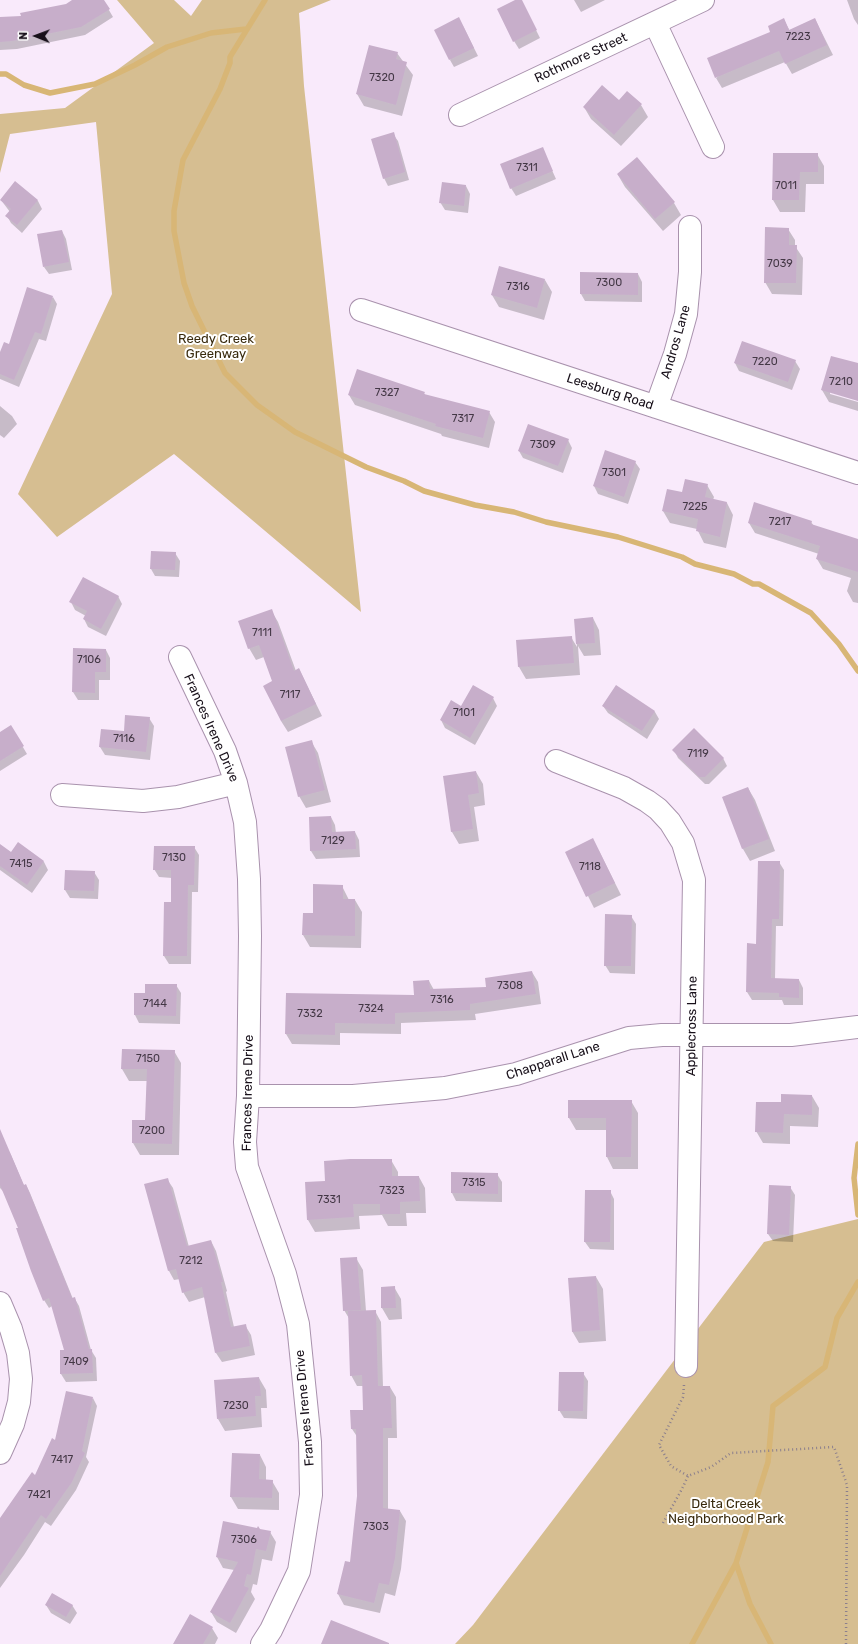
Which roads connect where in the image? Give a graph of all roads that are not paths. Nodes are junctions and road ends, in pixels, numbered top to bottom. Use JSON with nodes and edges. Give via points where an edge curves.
{"nodes":[{"id":1,"x":703,"y":0,"type":"edge"},
{"id":2,"x":655,"y":23,"type":"junction"},
{"id":3,"x":460,"y":115,"type":"dead end"},
{"id":4,"x":713,"y":147,"type":"dead end"},
{"id":5,"x":690,"y":227,"type":"dead end"},
{"id":6,"x":361,"y":310,"type":"dead end"},
{"id":7,"x":656,"y":407,"type":"junction"},
{"id":8,"x":858,"y":473,"type":"edge"},
{"id":9,"x":180,"y":657,"type":"dead end"},
{"id":10,"x":556,"y":761,"type":"dead end"},
{"id":11,"x":236,"y":783,"type":"junction"},
{"id":12,"x":62,"y":795,"type":"dead end"},
{"id":13,"x":858,"y":1027,"type":"edge"},
{"id":14,"x":692,"y":1035,"type":"junction"},
{"id":15,"x":248,"y":1096,"type":"junction"},
{"id":16,"x":0,"y":1303,"type":"edge"},
{"id":17,"x":686,"y":1366,"type":"road end"},
{"id":18,"x":0,"y":1453,"type":"edge"},
{"id":19,"x":262,"y":1644,"type":"edge"}],
"edges":[{"from":1,"to":2,"type":"street","name":"Rothmore Street"},
{"from":2,"to":3,"type":"street","name":"Rothmore Street"},
{"from":2,"to":4,"type":"street"},
{"from":5,"to":7,"type":"street","name":"Andros Lane","via":[[690,272],[686,314]]},
{"from":6,"to":7,"type":"street","name":"Leesburg Road"},
{"from":7,"to":8,"type":"street","name":"Leesburg Road"},
{"from":9,"to":11,"type":"street","name":"Frances Irene Drive","via":[[225,751]]},
{"from":10,"to":14,"type":"street","name":"Applecross Lane","via":[[624,788],[647,801],[670,822],[683,843],[694,880],[695,893]]},
{"from":11,"to":12,"type":"street","via":[[178,797],[143,801]]},
{"from":11,"to":15,"type":"street","name":"Frances Irene Drive","via":[[245,822],[249,879]]},
{"from":13,"to":14,"type":"street","name":"Chapparall Lane","via":[[791,1035]]},
{"from":14,"to":15,"type":"street","name":"Chapparall Lane","via":[[629,1038],[516,1074],[445,1088],[353,1096]]},
{"from":14,"to":17,"type":"street","name":"Applecross Lane"},
{"from":15,"to":19,"type":"street","name":"Frances Irene Drive","via":[[245,1142],[247,1167],[285,1274],[298,1324],[310,1442],[311,1495],[299,1571]]},
{"from":16,"to":18,"type":"street","via":[[17,1347],[21,1379],[19,1402],[13,1424]]}]}
